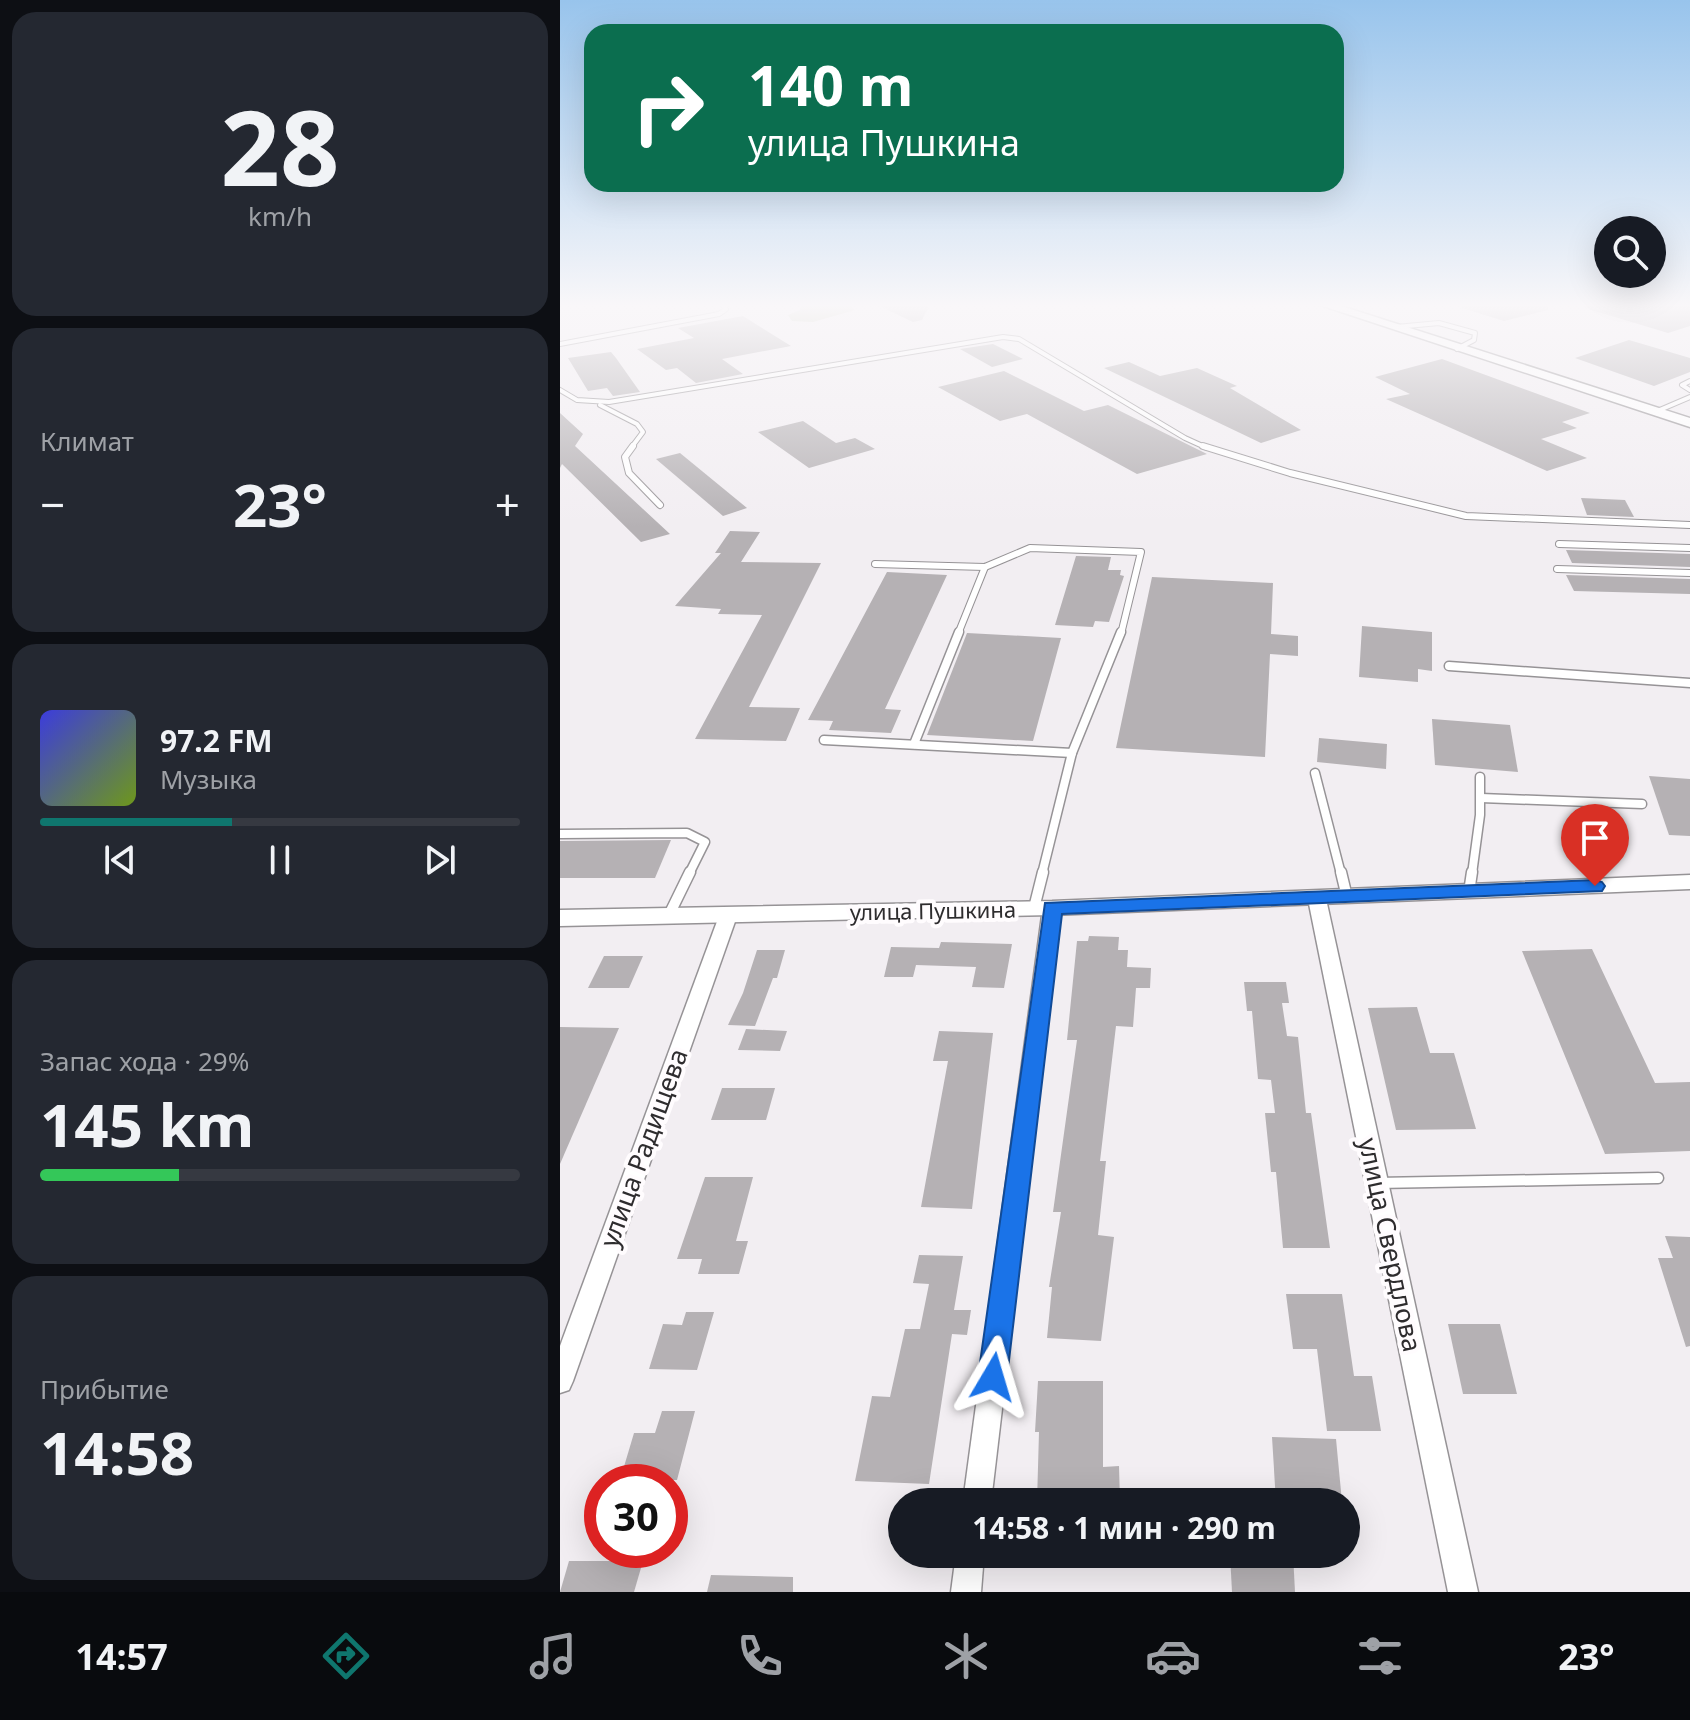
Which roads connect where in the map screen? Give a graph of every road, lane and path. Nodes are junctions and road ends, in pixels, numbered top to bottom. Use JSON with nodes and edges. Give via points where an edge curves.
{"nodes":[{"id":1,"x":750,"y":378,"type":"edge"},
{"id":2,"x":1085,"y":378,"type":"edge"},
{"id":3,"x":1549,"y":378,"type":"edge"},
{"id":4,"x":1690,"y":381,"type":"edge"},
{"id":5,"x":560,"y":390,"type":"edge"},
{"id":6,"x":1690,"y":390,"type":"edge"},
{"id":7,"x":1690,"y":397,"type":"edge"},
{"id":8,"x":598,"y":403,"type":"junction"},
{"id":9,"x":1655,"y":412,"type":"junction"},
{"id":10,"x":1690,"y":423,"type":"edge"},
{"id":11,"x":660,"y":505,"type":"dead end"},
{"id":12,"x":1690,"y":525,"type":"edge"},
{"id":13,"x":1559,"y":544,"type":"dead end"},
{"id":14,"x":1690,"y":548,"type":"edge"},
{"id":15,"x":875,"y":564,"type":"dead end"},
{"id":16,"x":985,"y":567,"type":"junction"},
{"id":17,"x":1557,"y":569,"type":"dead end"},
{"id":18,"x":1690,"y":573,"type":"edge"},
{"id":19,"x":1449,"y":666,"type":"dead end"},
{"id":20,"x":1690,"y":683,"type":"edge"},
{"id":21,"x":824,"y":740,"type":"dead end"},
{"id":22,"x":914,"y":744,"type":"junction"},
{"id":23,"x":1072,"y":753,"type":"junction"},
{"id":24,"x":1315,"y":773,"type":"dead end"},
{"id":25,"x":1480,"y":777,"type":"dead end"},
{"id":26,"x":1481,"y":798,"type":"junction"},
{"id":27,"x":1642,"y":804,"type":"dead end"},
{"id":28,"x":560,"y":834,"type":"edge"},
{"id":29,"x":1690,"y":882,"type":"edge"},
{"id":30,"x":1469,"y":892,"type":"junction"},
{"id":31,"x":1347,"y":897,"type":"junction"},
{"id":32,"x":1317,"y":899,"type":"junction"},
{"id":33,"x":1043,"y":908,"type":"junction"},
{"id":34,"x":728,"y":916,"type":"junction"},
{"id":35,"x":560,"y":918,"type":"edge"},
{"id":36,"x":668,"y":918,"type":"junction"},
{"id":37,"x":1658,"y":1178,"type":"dead end"},
{"id":38,"x":1376,"y":1183,"type":"junction"},
{"id":39,"x":560,"y":1381,"type":"edge"},
{"id":40,"x":979,"y":1488,"type":"edge"},
{"id":41,"x":969,"y":1568,"type":"edge"},
{"id":42,"x":966,"y":1592,"type":"edge"},
{"id":43,"x":1463,"y":1592,"type":"edge"}],
"edges":[{"from":1,"to":8,"type":"lane"},
{"from":2,"to":12,"type":"lane","via":[[1216,452],[1466,516]]},
{"from":3,"to":9,"type":"main road"},
{"from":4,"to":6,"type":"lane","via":[[1682,385]]},
{"from":5,"to":8,"type":"lane"},
{"from":7,"to":9,"type":"lane"},
{"from":8,"to":11,"type":"lane","via":[[643,432],[625,457],[629,473]]},
{"from":9,"to":10,"type":"main road"},
{"from":13,"to":14,"type":"lane"},
{"from":15,"to":16,"type":"lane"},
{"from":16,"to":22,"type":"lane"},
{"from":16,"to":23,"type":"lane","via":[[1030,548],[1141,552],[1117,648]]},
{"from":17,"to":18,"type":"lane"},
{"from":19,"to":20,"type":"lane"},
{"from":21,"to":22,"type":"lane"},
{"from":22,"to":23,"type":"lane"},
{"from":23,"to":33,"type":"lane"},
{"from":24,"to":31,"type":"lane"},
{"from":25,"to":26,"type":"lane"},
{"from":26,"to":27,"type":"lane"},
{"from":26,"to":30,"type":"lane"},
{"from":28,"to":36,"type":"lane","via":[[687,833],[705,842]]},
{"from":29,"to":30,"type":"street","name":"улица Пушкина"},
{"from":30,"to":31,"type":"street","name":"улица Пушкина"},
{"from":31,"to":32,"type":"street","name":"улица Пушкина"},
{"from":32,"to":33,"type":"street","name":"улица Пушкина"},
{"from":32,"to":38,"type":"street","name":"улица Свердлова"},
{"from":33,"to":34,"type":"street","name":"улица Пушкина"},
{"from":33,"to":40,"type":"street"},
{"from":34,"to":36,"type":"street","name":"улица Пушкина"},
{"from":34,"to":39,"type":"street","name":"улица Радищева"},
{"from":35,"to":36,"type":"street","name":"улица Пушкина"},
{"from":37,"to":38,"type":"lane"},
{"from":38,"to":43,"type":"street","name":"улица Свердлова"},
{"from":41,"to":42,"type":"street"}]}
